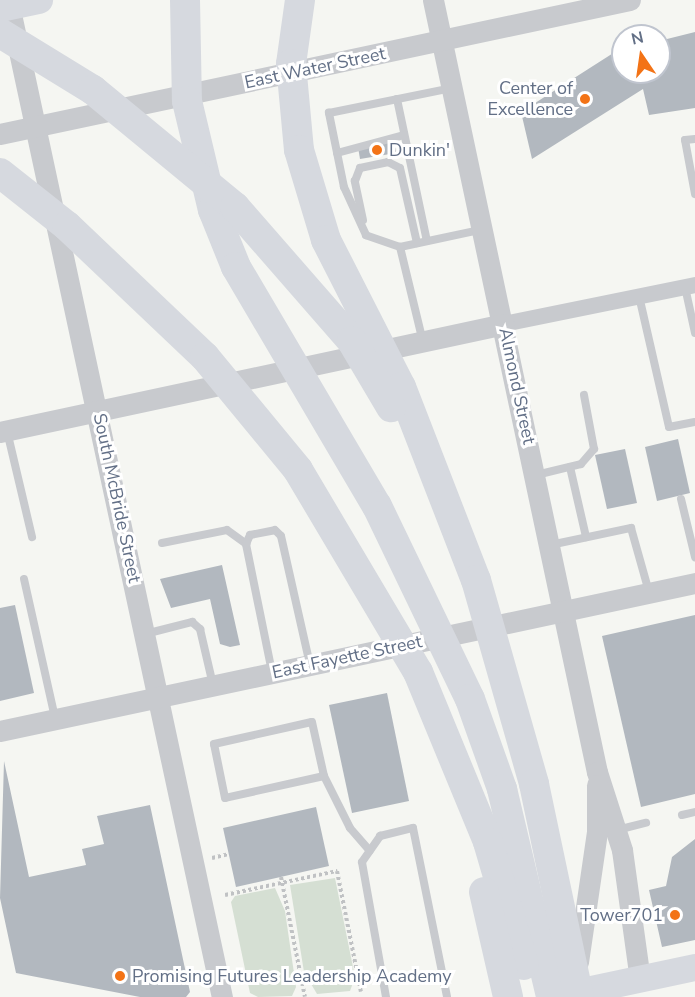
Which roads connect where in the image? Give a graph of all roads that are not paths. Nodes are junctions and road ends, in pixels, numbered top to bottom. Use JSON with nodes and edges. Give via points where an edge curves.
{"nodes":[{"id":1,"x":39,"y":0,"type":"edge"},
{"id":2,"x":185,"y":0,"type":"edge"},
{"id":3,"x":300,"y":0,"type":"edge"},
{"id":4,"x":433,"y":0,"type":"edge"},
{"id":5,"x":630,"y":0,"type":"edge"},
{"id":6,"x":4,"y":12,"type":"edge"},
{"id":7,"x":442,"y":41,"type":"junction"},
{"id":8,"x":452,"y":88,"type":"junction"},
{"id":9,"x":397,"y":99,"type":"junction"},
{"id":10,"x":36,"y":127,"type":"junction"},
{"id":11,"x":0,"y":134,"type":"edge"},
{"id":12,"x":404,"y":135,"type":"junction"},
{"id":13,"x":695,"y":139,"type":"edge"},
{"id":14,"x":337,"y":153,"type":"junction"},
{"id":15,"x":0,"y":173,"type":"edge"},
{"id":16,"x":695,"y":194,"type":"edge"},
{"id":17,"x":483,"y":229,"type":"junction"},
{"id":18,"x":366,"y":235,"type":"junction"},
{"id":19,"x":427,"y":241,"type":"junction"},
{"id":20,"x":417,"y":243,"type":"junction"},
{"id":21,"x":400,"y":247,"type":"junction"},
{"id":22,"x":690,"y":286,"type":"edge"},
{"id":23,"x":639,"y":296,"type":"junction"},
{"id":24,"x":504,"y":324,"type":"junction"},
{"id":25,"x":695,"y":333,"type":"edge"},
{"id":26,"x":423,"y":342,"type":"junction"},
{"id":27,"x":584,"y":394,"type":"dead end"},
{"id":28,"x":99,"y":411,"type":"junction"},
{"id":29,"x":695,"y":422,"type":"edge"},
{"id":30,"x":4,"y":431,"type":"edge"},
{"id":31,"x":570,"y":467,"type":"junction"},
{"id":32,"x":536,"y":476,"type":"junction"},
{"id":33,"x":441,"y":496,"type":"junction"},
{"id":34,"x":681,"y":499,"type":"dead end"},
{"id":35,"x":32,"y":537,"type":"dead end"},
{"id":36,"x":586,"y":537,"type":"junction"},
{"id":37,"x":162,"y":543,"type":"dead end"},
{"id":38,"x":246,"y":544,"type":"junction"},
{"id":39,"x":550,"y":545,"type":"junction"},
{"id":40,"x":695,"y":557,"type":"edge"},
{"id":41,"x":24,"y":579,"type":"dead end"},
{"id":42,"x":695,"y":583,"type":"edge"},
{"id":43,"x":650,"y":592,"type":"junction"},
{"id":44,"x":564,"y":610,"type":"junction"},
{"id":45,"x":145,"y":634,"type":"junction"},
{"id":46,"x":309,"y":665,"type":"junction"},
{"id":47,"x":272,"y":673,"type":"junction"},
{"id":48,"x":213,"y":685,"type":"junction"},
{"id":49,"x":158,"y":697,"type":"junction"},
{"id":50,"x":55,"y":719,"type":"junction"},
{"id":51,"x":0,"y":731,"type":"edge"},
{"id":52,"x":453,"y":749,"type":"junction"},
{"id":53,"x":597,"y":772,"type":"junction"},
{"id":54,"x":324,"y":776,"type":"junction"},
{"id":55,"x":695,"y":812,"type":"edge"},
{"id":56,"x":682,"y":815,"type":"dead end"},
{"id":57,"x":646,"y":823,"type":"dead end"},
{"id":58,"x":616,"y":830,"type":"junction"},
{"id":59,"x":370,"y":851,"type":"junction"},
{"id":60,"x":695,"y":967,"type":"edge"},
{"id":61,"x":642,"y":988,"type":"edge"},
{"id":62,"x":222,"y":997,"type":"edge"},
{"id":63,"x":386,"y":997,"type":"edge"},
{"id":64,"x":447,"y":997,"type":"edge"},
{"id":65,"x":508,"y":997,"type":"edge"},
{"id":66,"x":534,"y":997,"type":"edge"},
{"id":67,"x":571,"y":997,"type":"edge"}],
"edges":[{"from":1,"to":6,"type":"main road"},
{"from":2,"to":67,"type":"highway","via":[[187,101],[213,210],[236,267],[377,506],[470,699]]},
{"from":3,"to":33,"type":"highway","via":[[291,64],[299,150],[326,240],[401,387]]},
{"from":4,"to":7,"type":"street","name":"Almond Street"},
{"from":5,"to":7,"type":"street","name":"East Water Street"},
{"from":6,"to":10,"type":"street","name":"South McBride Street"},
{"from":6,"to":33,"type":"highway","via":[[236,207],[352,340]]},
{"from":7,"to":8,"type":"street","name":"Almond Street"},
{"from":7,"to":10,"type":"street","name":"East Water Street"},
{"from":8,"to":9,"type":"lane"},
{"from":8,"to":17,"type":"street","name":"Almond Street"},
{"from":9,"to":12,"type":"lane"},
{"from":9,"to":14,"type":"lane","via":[[329,113]]},
{"from":10,"to":11,"type":"street","name":"East Water Street"},
{"from":10,"to":28,"type":"street","name":"South McBride Street"},
{"from":12,"to":14,"type":"lane"},
{"from":12,"to":19,"type":"lane"},
{"from":13,"to":16,"type":"lane","via":[[685,140]]},
{"from":14,"to":18,"type":"lane","via":[[344,187]]},
{"from":15,"to":52,"type":"highway","via":[[128,280],[261,421],[360,567]]},
{"from":17,"to":19,"type":"lane"},
{"from":17,"to":24,"type":"street","name":"Almond Street"},
{"from":18,"to":20,"type":"lane","via":[[355,181],[360,168],[388,162],[400,168]]},
{"from":18,"to":21,"type":"lane"},
{"from":19,"to":20,"type":"lane"},
{"from":20,"to":21,"type":"lane"},
{"from":21,"to":26,"type":"lane"},
{"from":22,"to":23,"type":"street"},
{"from":22,"to":25,"type":"lane"},
{"from":23,"to":24,"type":"street"},
{"from":23,"to":29,"type":"lane","via":[[669,427]]},
{"from":24,"to":26,"type":"street"},
{"from":24,"to":32,"type":"street","name":"Almond Street"},
{"from":26,"to":28,"type":"street"},
{"from":27,"to":31,"type":"lane","via":[[594,449]]},
{"from":28,"to":30,"type":"street"},
{"from":28,"to":45,"type":"street","name":"South McBride Street"},
{"from":30,"to":35,"type":"lane"},
{"from":31,"to":32,"type":"lane"},
{"from":31,"to":36,"type":"lane"},
{"from":32,"to":39,"type":"street","name":"Almond Street"},
{"from":33,"to":67,"type":"highway","via":[[498,647],[564,909]]},
{"from":34,"to":40,"type":"lane"},
{"from":36,"to":39,"type":"lane"},
{"from":36,"to":43,"type":"lane","via":[[631,528]]},
{"from":37,"to":38,"type":"lane","via":[[227,530]]},
{"from":38,"to":46,"type":"lane","via":[[250,535],[275,530],[281,536]]},
{"from":38,"to":47,"type":"lane"},
{"from":39,"to":44,"type":"street","name":"Almond Street"},
{"from":41,"to":50,"type":"lane"},
{"from":42,"to":43,"type":"street","name":"East Fayette Street"},
{"from":43,"to":44,"type":"street","name":"East Fayette Street"},
{"from":44,"to":46,"type":"street","name":"East Fayette Street"},
{"from":44,"to":53,"type":"street","name":"Almond Street"},
{"from":45,"to":48,"type":"lane","via":[[192,622],[200,629]]},
{"from":45,"to":49,"type":"street","name":"South McBride Street"},
{"from":46,"to":47,"type":"street","name":"East Fayette Street"},
{"from":47,"to":48,"type":"street","name":"East Fayette Street"},
{"from":48,"to":49,"type":"street","name":"East Fayette Street"},
{"from":49,"to":50,"type":"street","name":"East Fayette Street"},
{"from":49,"to":62,"type":"street","name":"South McBride Street"},
{"from":50,"to":51,"type":"street","name":"East Fayette Street"},
{"from":52,"to":65,"type":"highway"},
{"from":52,"to":66,"type":"highway","via":[[488,842]]},
{"from":53,"to":58,"type":"street","name":"Almond Street"},
{"from":53,"to":67,"type":"street","name":"Almond Street","via":[[597,832]]},
{"from":54,"to":54,"type":"lane","via":[[312,722],[214,744],[225,798]]},
{"from":54,"to":59,"type":"lane","via":[[350,828]]},
{"from":55,"to":56,"type":"lane"},
{"from":57,"to":58,"type":"lane"},
{"from":58,"to":61,"type":"street","name":"Almond Street"},
{"from":59,"to":63,"type":"lane","via":[[362,862]]},
{"from":59,"to":64,"type":"lane","via":[[380,836],[413,828]]},
{"from":60,"to":61,"type":"main road"},
{"from":61,"to":67,"type":"main road"}]}
